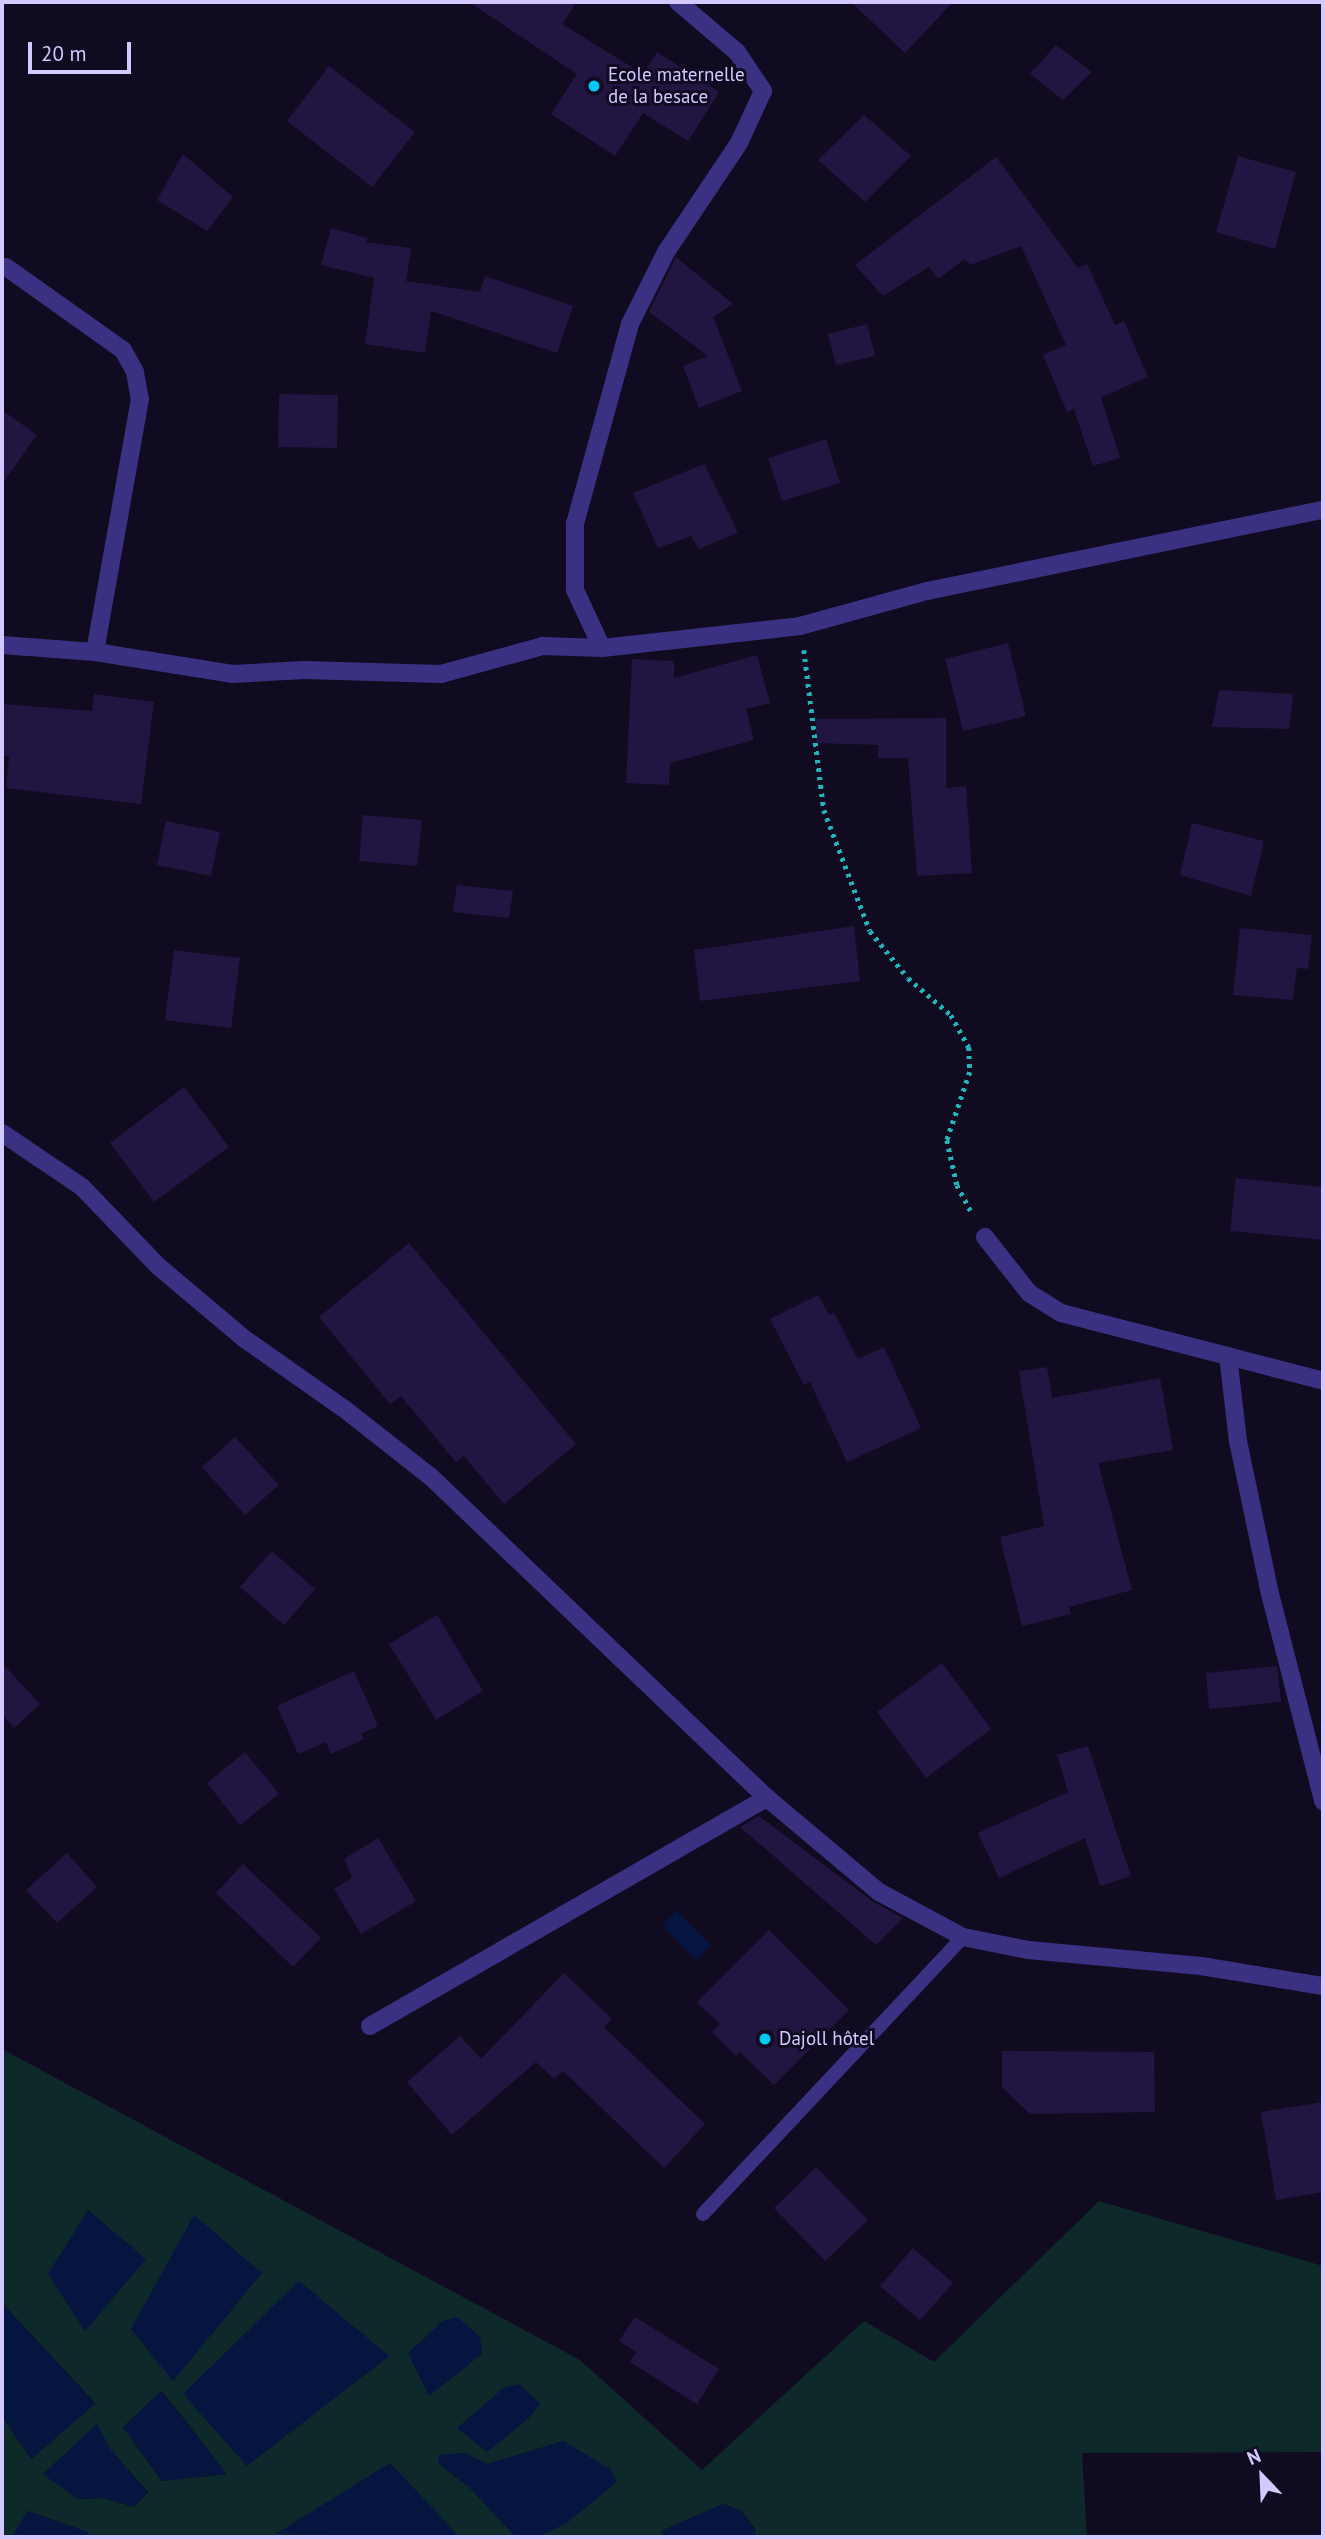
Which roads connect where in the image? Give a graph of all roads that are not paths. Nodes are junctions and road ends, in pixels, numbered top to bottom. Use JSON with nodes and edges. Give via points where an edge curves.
{"nodes":[{"id":1,"x":678,"y":2,"type":"edge"},
{"id":2,"x":6,"y":267,"type":"dead end"},
{"id":3,"x":1323,"y":510,"type":"edge"},
{"id":4,"x":2,"y":645,"type":"edge"},
{"id":5,"x":602,"y":648,"type":"junction"},
{"id":6,"x":95,"y":652,"type":"junction"},
{"id":7,"x":2,"y":1133,"type":"edge"},
{"id":8,"x":985,"y":1237,"type":"road end"},
{"id":9,"x":1227,"y":1356,"type":"junction"},
{"id":10,"x":1323,"y":1381,"type":"edge"},
{"id":11,"x":767,"y":1798,"type":"junction"},
{"id":12,"x":1323,"y":1801,"type":"edge"},
{"id":13,"x":963,"y":1937,"type":"junction"},
{"id":14,"x":1323,"y":1986,"type":"edge"},
{"id":15,"x":370,"y":2025,"type":"dead end"},
{"id":16,"x":703,"y":2214,"type":"dead end"}],
"edges":[{"from":1,"to":5,"type":"street","via":[[737,52],[763,91],[738,143],[666,252],[626,336],[575,523],[575,590]]},
{"from":2,"to":6,"type":"street","via":[[123,350],[135,372],[140,399]]},
{"from":3,"to":5,"type":"street","via":[[928,591],[800,626]]},
{"from":4,"to":6,"type":"street"},
{"from":5,"to":6,"type":"street","via":[[543,646],[441,674],[304,670],[232,674]]},
{"from":7,"to":11,"type":"street","via":[[82,1187],[158,1266],[246,1340],[431,1477]]},
{"from":8,"to":9,"type":"street","via":[[1029,1293],[1061,1313]]},
{"from":9,"to":10,"type":"street"},
{"from":9,"to":12,"type":"street","via":[[1238,1441],[1269,1590]]},
{"from":11,"to":13,"type":"street","via":[[879,1892]]},
{"from":11,"to":15,"type":"street"},
{"from":13,"to":14,"type":"street","via":[[1028,1950],[1201,1966]]},
{"from":13,"to":16,"type":"lane"}]}
